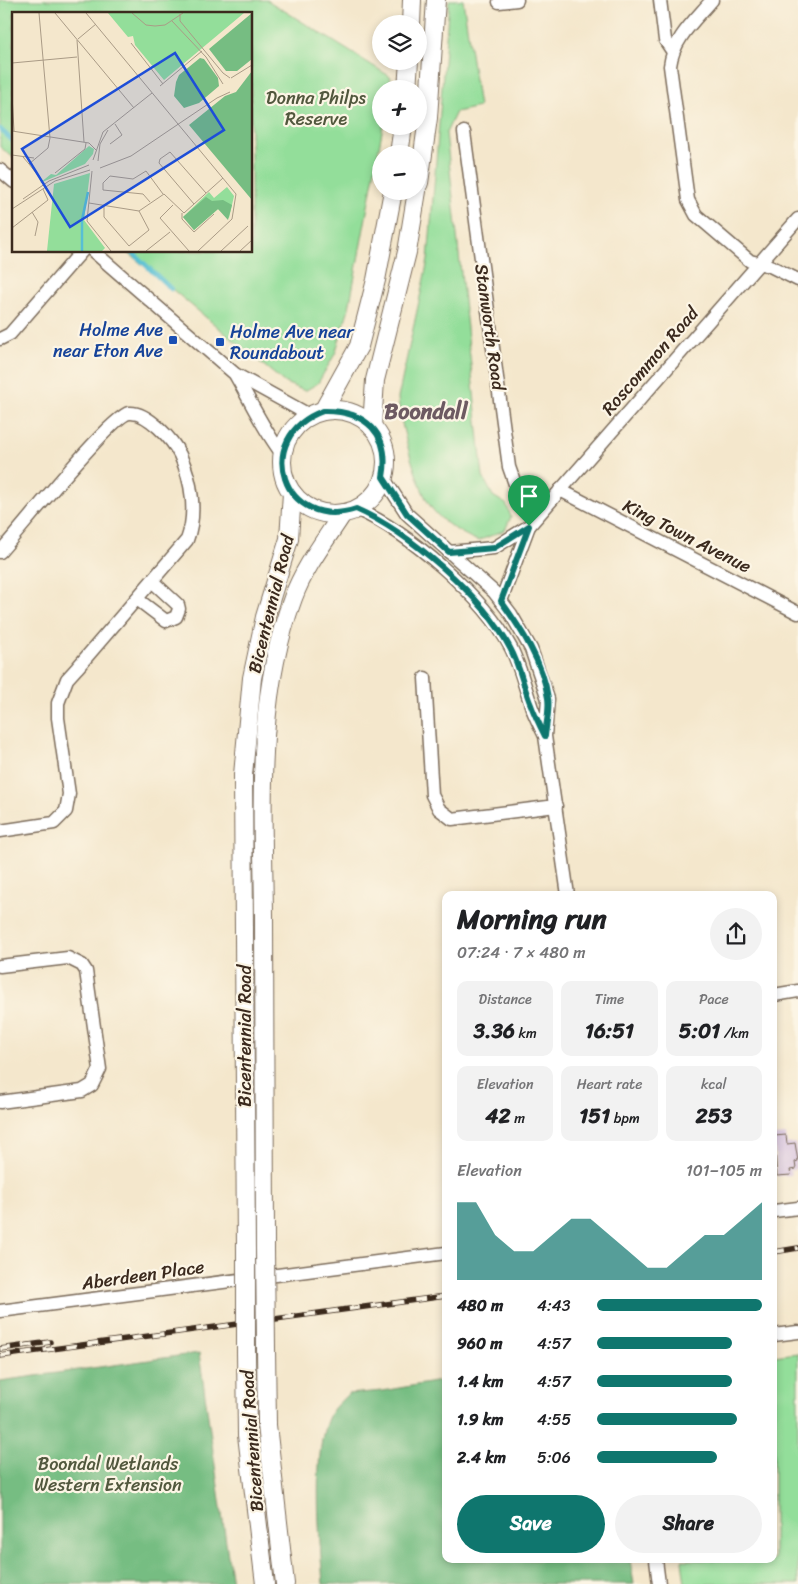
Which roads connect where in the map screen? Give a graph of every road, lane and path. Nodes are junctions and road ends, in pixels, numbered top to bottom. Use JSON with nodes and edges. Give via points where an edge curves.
{"nodes":[{"id":1,"x":412,"y":0,"type":"edge"},
{"id":2,"x":436,"y":0,"type":"edge"},
{"id":3,"x":517,"y":0,"type":"edge"},
{"id":4,"x":660,"y":0,"type":"edge"},
{"id":5,"x":712,"y":0,"type":"edge"},
{"id":6,"x":499,"y":2,"type":"dead end"},
{"id":7,"x":411,"y":15,"type":"edge"},
{"id":8,"x":672,"y":52,"type":"junction"},
{"id":9,"x":464,"y":132,"type":"dead end"},
{"id":10,"x":424,"y":145,"type":"edge"},
{"id":11,"x":0,"y":170,"type":"edge"},
{"id":12,"x":12,"y":180,"type":"edge"},
{"id":13,"x":391,"y":200,"type":"edge"},
{"id":14,"x":416,"y":200,"type":"edge"},
{"id":15,"x":798,"y":219,"type":"edge"},
{"id":16,"x":81,"y":252,"type":"edge"},
{"id":17,"x":94,"y":252,"type":"edge"},
{"id":18,"x":759,"y":263,"type":"junction"},
{"id":19,"x":798,"y":280,"type":"edge"},
{"id":20,"x":0,"y":339,"type":"edge"},
{"id":21,"x":235,"y":374,"type":"junction"},
{"id":22,"x":317,"y":414,"type":"junction"},
{"id":23,"x":372,"y":426,"type":"junction"},
{"id":24,"x":283,"y":455,"type":"junction"},
{"id":25,"x":383,"y":477,"type":"junction"},
{"id":26,"x":560,"y":490,"type":"junction"},
{"id":27,"x":292,"y":493,"type":"junction"},
{"id":28,"x":544,"y":508,"type":"junction"},
{"id":29,"x":350,"y":511,"type":"junction"},
{"id":30,"x":529,"y":526,"type":"junction"},
{"id":31,"x":0,"y":552,"type":"edge"},
{"id":32,"x":449,"y":552,"type":"junction"},
{"id":33,"x":152,"y":581,"type":"junction"},
{"id":34,"x":137,"y":599,"type":"junction"},
{"id":35,"x":501,"y":601,"type":"junction"},
{"id":36,"x":798,"y":613,"type":"edge"},
{"id":37,"x":425,"y":678,"type":"dead end"},
{"id":38,"x":545,"y":736,"type":"junction"},
{"id":39,"x":556,"y":806,"type":"junction"},
{"id":40,"x":0,"y":831,"type":"edge"},
{"id":41,"x":567,"y":891,"type":"edge"},
{"id":42,"x":0,"y":966,"type":"edge"},
{"id":43,"x":798,"y":991,"type":"edge"},
{"id":44,"x":777,"y":994,"type":"edge"},
{"id":45,"x":0,"y":1102,"type":"edge"},
{"id":46,"x":798,"y":1208,"type":"edge"},
{"id":47,"x":777,"y":1211,"type":"edge"},
{"id":48,"x":442,"y":1253,"type":"edge"},
{"id":49,"x":0,"y":1312,"type":"edge"},
{"id":50,"x":798,"y":1332,"type":"edge"},
{"id":51,"x":777,"y":1335,"type":"edge"},
{"id":52,"x":656,"y":1563,"type":"edge"},
{"id":53,"x":265,"y":1584,"type":"edge"},
{"id":54,"x":285,"y":1584,"type":"edge"},
{"id":55,"x":659,"y":1584,"type":"edge"}],
"edges":[{"from":1,"to":7,"type":"main road"},
{"from":2,"to":10,"type":"main road"},
{"from":3,"to":6,"type":"street"},
{"from":4,"to":8,"type":"street","via":[[665,40]]},
{"from":5,"to":8,"type":"street"},
{"from":8,"to":18,"type":"street","via":[[670,75],[688,200],[706,225],[750,261]]},
{"from":9,"to":28,"type":"street","name":"Stanworth Road","via":[[509,467],[515,484]]},
{"from":11,"to":12,"type":"street"},
{"from":13,"to":22,"type":"main road","via":[[359,346]]},
{"from":14,"to":23,"type":"main road","via":[[407,252],[375,380]]},
{"from":15,"to":18,"type":"street","name":"Roscommon Road"},
{"from":16,"to":20,"type":"street","via":[[10,334]]},
{"from":17,"to":21,"type":"street"},
{"from":18,"to":19,"type":"street"},
{"from":18,"to":26,"type":"street","name":"Roscommon Road"},
{"from":21,"to":22,"type":"street"},
{"from":21,"to":24,"type":"street","via":[[268,436]]},
{"from":22,"to":23,"type":"main road","via":[[341,411],[358,416]]},
{"from":22,"to":24,"type":"main road","via":[[297,426]]},
{"from":23,"to":25,"type":"main road","via":[[384,450],[386,464]]},
{"from":24,"to":27,"type":"main road","via":[[282,468]]},
{"from":25,"to":29,"type":"main road","via":[[378,490],[368,501]]},
{"from":25,"to":32,"type":"street","via":[[407,514]]},
{"from":26,"to":28,"type":"street","name":"Roscommon Road"},
{"from":26,"to":36,"type":"street","name":"King Town Avenue"},
{"from":27,"to":29,"type":"main road","via":[[314,510],[328,514]]},
{"from":27,"to":53,"type":"main road","name":"Bicentennial Road","bridge":true,"via":[[289,539],[265,617],[252,678],[243,774],[247,1435]]},
{"from":28,"to":30,"type":"street","name":"Roscommon Road"},
{"from":29,"to":38,"type":"street","via":[[383,521],[405,537],[458,582],[487,612],[511,649]]},
{"from":29,"to":54,"type":"main road","name":"Bicentennial Road","bridge":true,"via":[[316,551],[292,599],[268,702],[262,792],[267,1425]]},
{"from":30,"to":32,"type":"street","name":"Roscommon Road","via":[[494,548]]},
{"from":30,"to":35,"type":"street","name":"Roscommon Road"},
{"from":31,"to":33,"type":"street","via":[[115,421],[122,416],[136,414],[163,432],[176,449],[185,469],[193,510],[187,540]]},
{"from":32,"to":35,"type":"street"},
{"from":33,"to":34,"type":"street"},
{"from":33,"to":34,"type":"street","via":[[178,605],[176,617],[166,621]]},
{"from":34,"to":40,"type":"street","via":[[62,690],[58,718],[69,794],[66,811],[54,823]]},
{"from":35,"to":38,"type":"street","via":[[531,649],[544,681],[548,699]]},
{"from":37,"to":39,"type":"street","via":[[432,795],[439,809],[452,819]]},
{"from":38,"to":39,"type":"street"},
{"from":39,"to":41,"type":"street"},
{"from":42,"to":45,"type":"street","via":[[62,958],[82,965],[89,979],[100,1069],[96,1080],[82,1091]]},
{"from":43,"to":44,"type":"street"},
{"from":46,"to":47,"type":"street"},
{"from":48,"to":49,"type":"street","name":"Aberdeen Place"},
{"from":50,"to":51,"type":"street"},
{"from":52,"to":55,"type":"street"}]}
